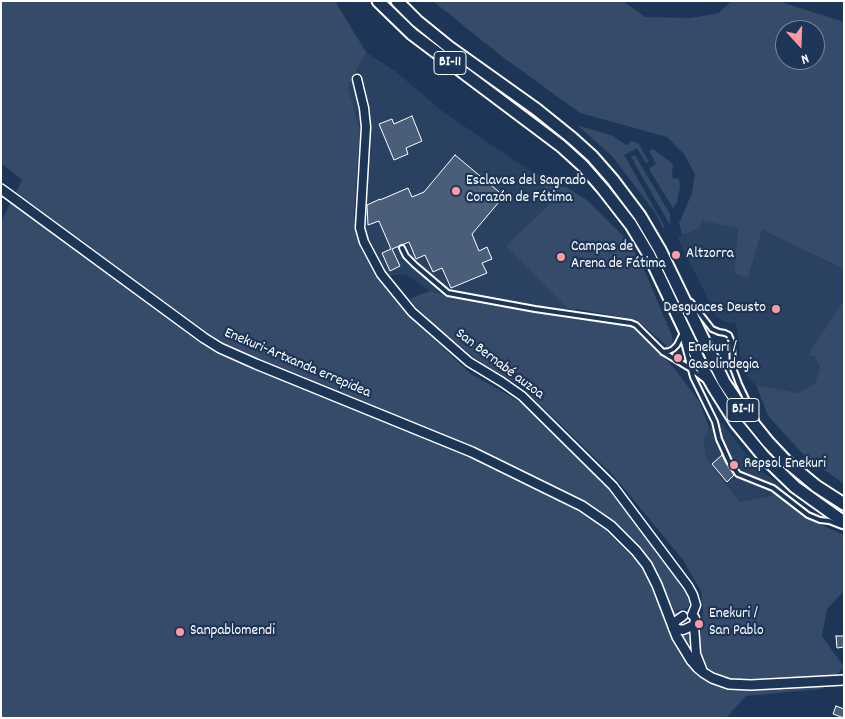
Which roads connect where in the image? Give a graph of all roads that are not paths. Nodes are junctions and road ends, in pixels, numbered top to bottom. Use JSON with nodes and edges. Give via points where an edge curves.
{"nodes":[{"id":1,"x":378,"y":1,"type":"edge"},
{"id":2,"x":397,"y":1,"type":"edge"},
{"id":3,"x":357,"y":79,"type":"dead end"},
{"id":4,"x":1,"y":189,"type":"edge"},
{"id":5,"x":402,"y":248,"type":"dead end"},
{"id":6,"x":678,"y":286,"type":"junction"},
{"id":7,"x":682,"y":331,"type":"junction"},
{"id":8,"x":663,"y":352,"type":"junction"},
{"id":9,"x":691,"y":369,"type":"junction"},
{"id":10,"x":714,"y":388,"type":"junction"},
{"id":11,"x":768,"y":442,"type":"junction"},
{"id":12,"x":844,"y":504,"type":"edge"},
{"id":13,"x":844,"y":522,"type":"edge"},
{"id":14,"x":844,"y":527,"type":"edge"},
{"id":15,"x":668,"y":614,"type":"junction"},
{"id":16,"x":692,"y":615,"type":"junction"},
{"id":17,"x":683,"y":616,"type":"junction"},
{"id":18,"x":694,"y":625,"type":"junction"},
{"id":19,"x":673,"y":628,"type":"junction"},
{"id":20,"x":704,"y":673,"type":"junction"},
{"id":21,"x":844,"y":680,"type":"edge"}],
"edges":[{"from":1,"to":7,"type":"main road","number":"BI-11","via":[[412,34],[583,166],[630,225],[648,255]]},
{"from":2,"to":6,"type":"main road","number":"BI-11","via":[[449,47],[549,119],[592,156],[640,216]]},
{"from":3,"to":16,"type":"street","name":"San Bernabé auzoa","via":[[366,128],[360,228],[381,274],[412,312],[469,362],[522,396],[613,486],[688,586],[696,605]]},
{"from":4,"to":15,"type":"street","name":"Enekuri-Artxanda errepidea","via":[[220,348],[472,452],[582,506],[611,526],[647,564]]},
{"from":5,"to":8,"type":"lane","via":[[415,265],[448,293],[631,323]]},
{"from":6,"to":11,"type":"main road","number":"BI-11","via":[[724,382]]},
{"from":6,"to":11,"type":"lane","via":[[712,329],[729,335],[733,368]]},
{"from":7,"to":8,"type":"lane","via":[[677,345]]},
{"from":7,"to":9,"type":"lane"},
{"from":7,"to":10,"type":"main road","number":"BI-11"},
{"from":8,"to":9,"type":"lane"},
{"from":9,"to":10,"type":"lane"},
{"from":9,"to":14,"type":"lane","via":[[722,446],[738,474],[772,488],[808,515]]},
{"from":10,"to":13,"type":"main road","number":"BI-11","via":[[764,457],[795,487]]},
{"from":11,"to":12,"type":"main road","number":"BI-11","via":[[804,476]]},
{"from":15,"to":17,"type":"street"},
{"from":15,"to":19,"type":"street","name":"Enekuri-Artxanda errepidea"},
{"from":16,"to":17,"type":"street"},
{"from":16,"to":18,"type":"street","name":"San Bernabé auzoa"},
{"from":17,"to":19,"type":"street"},
{"from":18,"to":19,"type":"street","via":[[683,630]]},
{"from":18,"to":20,"type":"street","name":"San Bernabé auzoa","via":[[696,654]]},
{"from":19,"to":20,"type":"street","name":"Enekuri-Artxanda errepidea","via":[[687,655]]},
{"from":20,"to":21,"type":"street","via":[[729,684]]}]}
